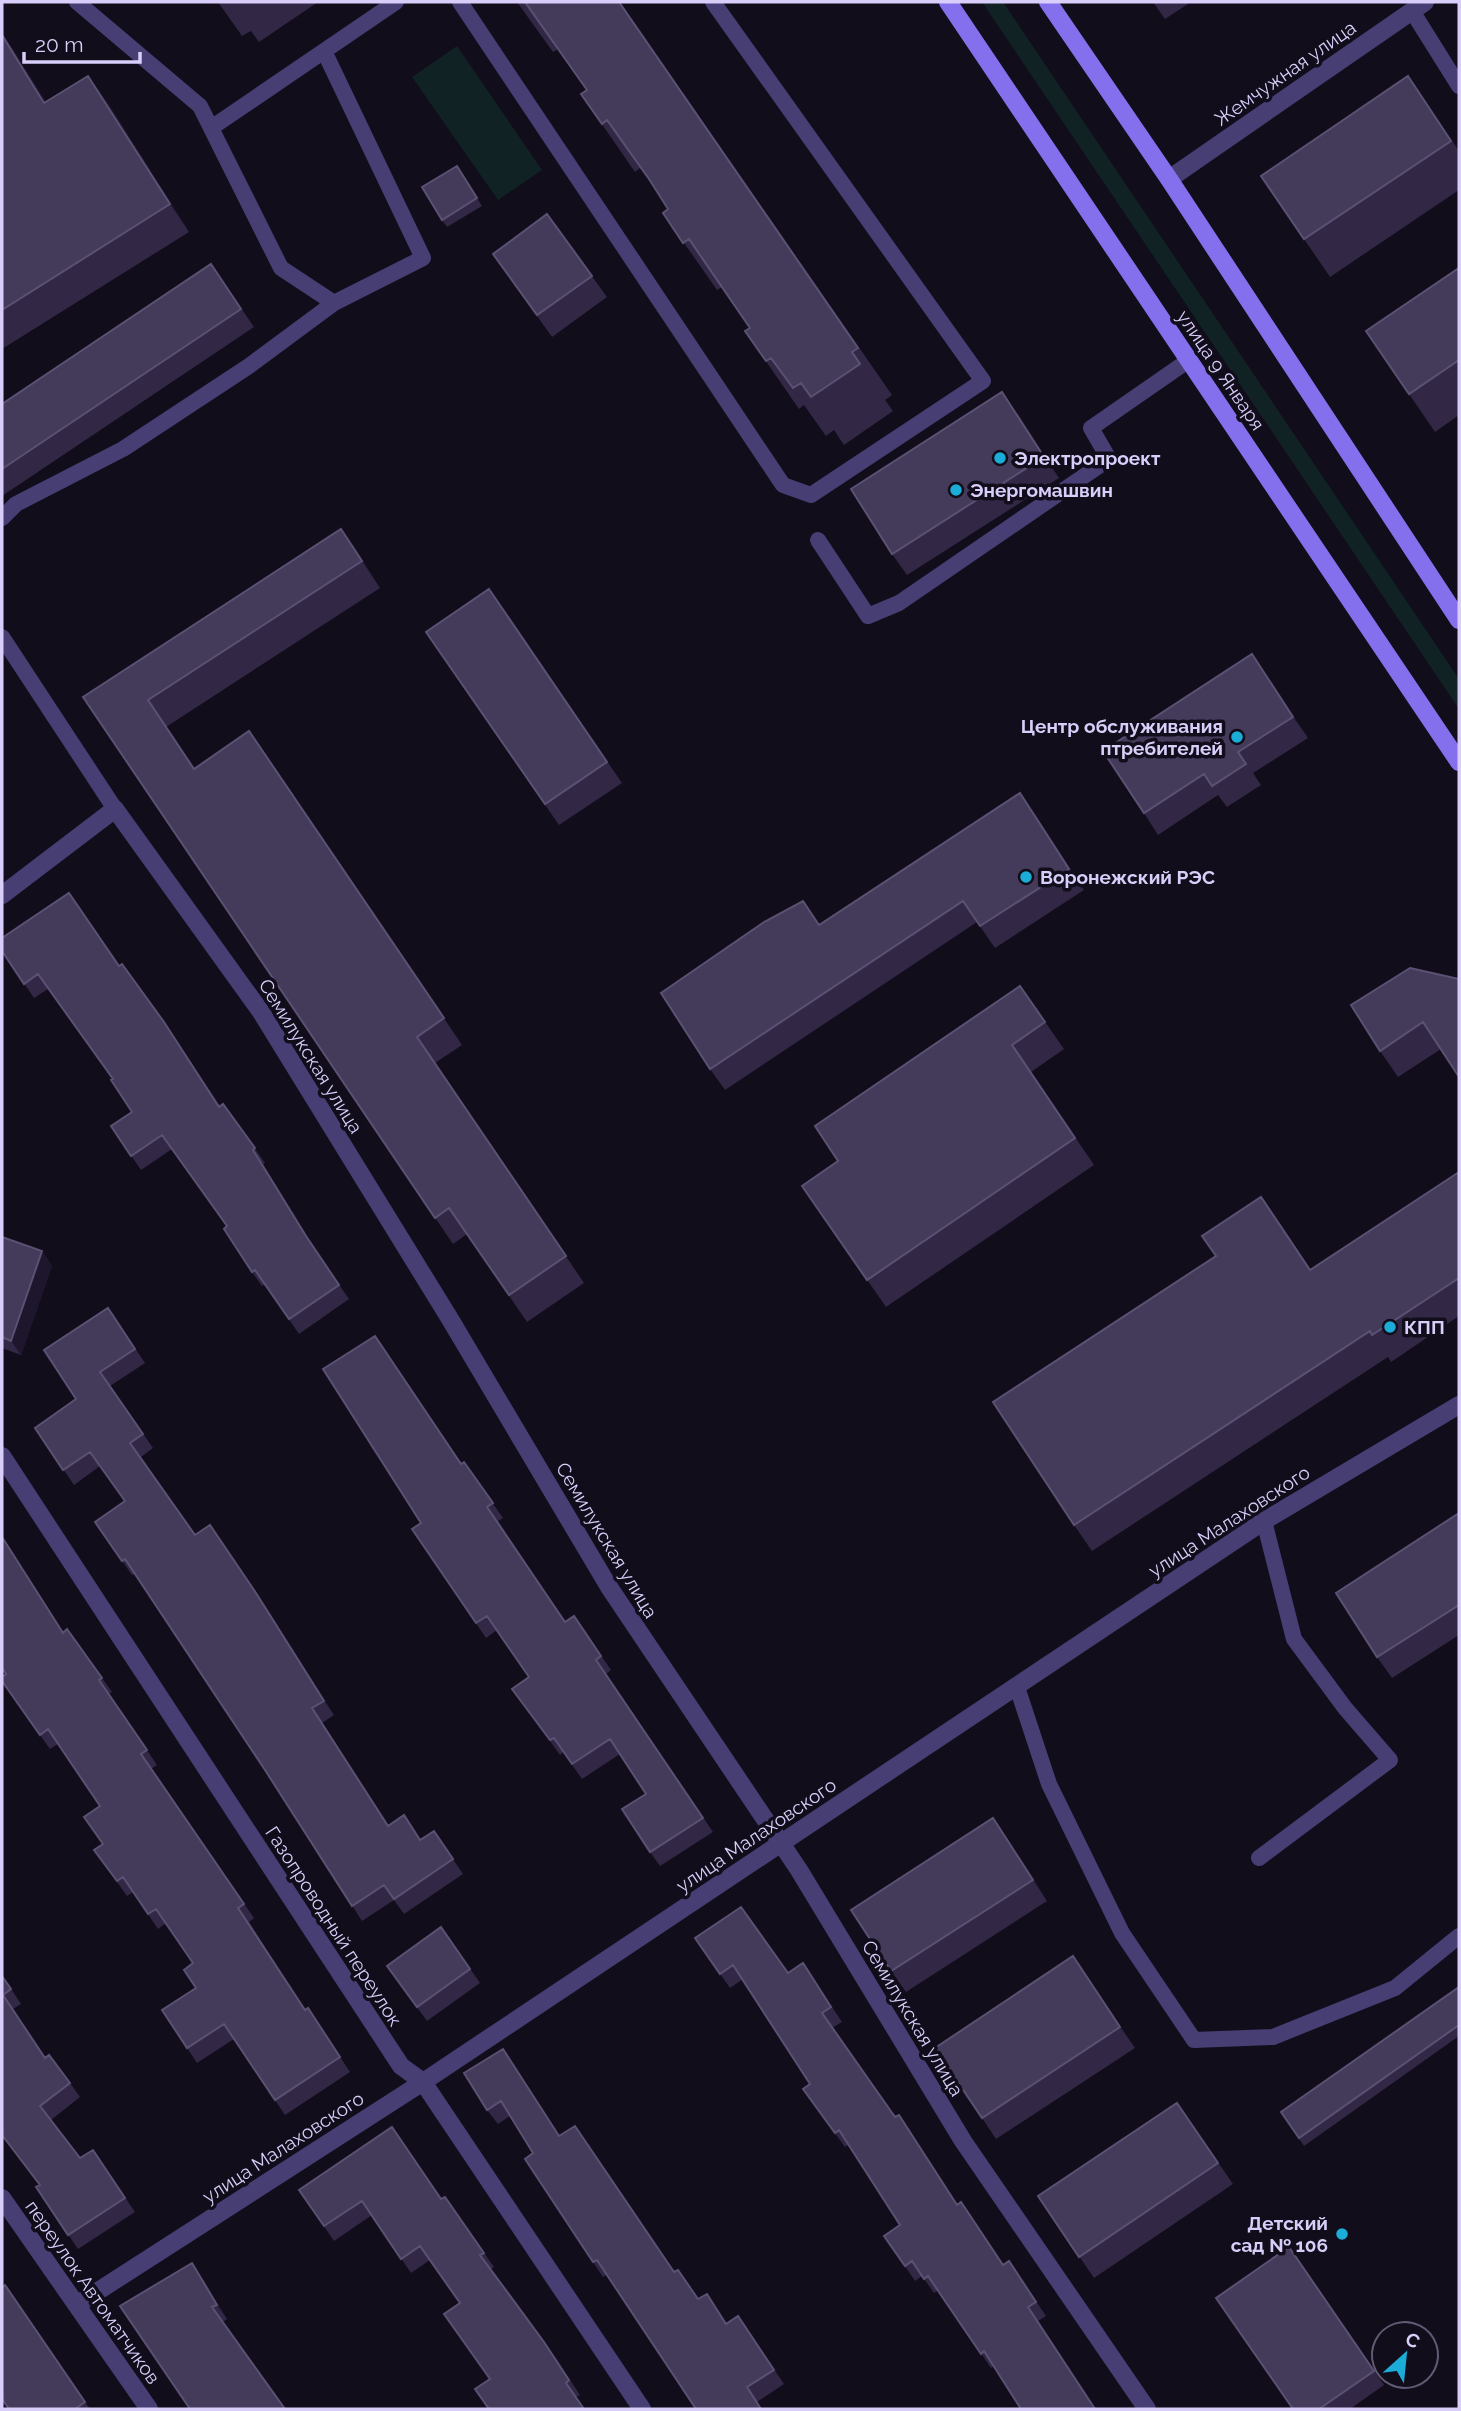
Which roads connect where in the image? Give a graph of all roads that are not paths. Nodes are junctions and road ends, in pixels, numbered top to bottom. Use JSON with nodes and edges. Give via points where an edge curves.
{"nodes":[{"id":1,"x":77,"y":2,"type":"edge"},
{"id":2,"x":396,"y":2,"type":"edge"},
{"id":3,"x":460,"y":2,"type":"edge"},
{"id":4,"x":713,"y":2,"type":"edge"},
{"id":5,"x":948,"y":2,"type":"edge"},
{"id":6,"x":1048,"y":2,"type":"edge"},
{"id":7,"x":1418,"y":6,"type":"edge"},
{"id":8,"x":324,"y":51,"type":"junction"},
{"id":9,"x":1459,"y":86,"type":"edge"},
{"id":10,"x":211,"y":128,"type":"junction"},
{"id":11,"x":1169,"y":179,"type":"junction"},
{"id":12,"x":334,"y":303,"type":"junction"},
{"id":13,"x":1189,"y":360,"type":"junction"},
{"id":14,"x":2,"y":518,"type":"edge"},
{"id":15,"x":818,"y":540,"type":"dead end"},
{"id":16,"x":1459,"y":620,"type":"edge"},
{"id":17,"x":2,"y":637,"type":"edge"},
{"id":18,"x":1459,"y":762,"type":"edge"},
{"id":19,"x":114,"y":809,"type":"junction"},
{"id":20,"x":2,"y":895,"type":"edge"},
{"id":21,"x":1459,"y":1405,"type":"edge"},
{"id":22,"x":2,"y":1456,"type":"edge"},
{"id":23,"x":1264,"y":1521,"type":"junction"},
{"id":24,"x":1017,"y":1687,"type":"junction"},
{"id":25,"x":779,"y":1845,"type":"junction"},
{"id":26,"x":1259,"y":1858,"type":"dead end"},
{"id":27,"x":1459,"y":1936,"type":"edge"},
{"id":28,"x":423,"y":2082,"type":"junction"},
{"id":29,"x":2,"y":2198,"type":"edge"},
{"id":30,"x":78,"y":2304,"type":"junction"},
{"id":31,"x":149,"y":2409,"type":"edge"},
{"id":32,"x":642,"y":2409,"type":"edge"},
{"id":33,"x":1147,"y":2409,"type":"edge"}],
"edges":[{"from":1,"to":10,"type":"lane","via":[[200,106]]},
{"from":2,"to":8,"type":"lane"},
{"from":3,"to":4,"type":"lane","via":[[783,485],[811,495],[983,381]]},
{"from":5,"to":13,"type":"main road","name":"улица 9 Января"},
{"from":6,"to":11,"type":"main road"},
{"from":7,"to":9,"type":"lane"},
{"from":7,"to":11,"type":"street","name":"Жемчужная улица"},
{"from":8,"to":10,"type":"lane"},
{"from":8,"to":12,"type":"lane","via":[[423,258]]},
{"from":10,"to":12,"type":"lane","via":[[281,268]]},
{"from":11,"to":16,"type":"main road"},
{"from":12,"to":14,"type":"lane","via":[[123,449],[16,504]]},
{"from":13,"to":15,"type":"lane","via":[[1091,428],[1109,458],[899,603],[868,616]]},
{"from":13,"to":18,"type":"main road","name":"улица 9 Января"},
{"from":17,"to":19,"type":"lane"},
{"from":19,"to":20,"type":"street"},
{"from":19,"to":25,"type":"street","name":"Семилукская улица","via":[[261,1012],[609,1587]]},
{"from":21,"to":23,"type":"street","name":"улица Малаховского"},
{"from":22,"to":28,"type":"street","name":"Газопроводный переулок","via":[[401,2066]]},
{"from":23,"to":24,"type":"street","name":"улица Малаховского"},
{"from":23,"to":26,"type":"lane","via":[[1294,1639],[1390,1760]]},
{"from":24,"to":25,"type":"street","name":"улица Малаховского"},
{"from":24,"to":27,"type":"lane","via":[[1049,1784],[1122,1933],[1194,2040],[1273,2037],[1395,1987]]},
{"from":25,"to":28,"type":"street","name":"улица Малаховского"},
{"from":25,"to":33,"type":"street","name":"Семилукская улица","via":[[799,1870],[962,2141]]},
{"from":28,"to":30,"type":"street","name":"улица Малаховского"},
{"from":28,"to":32,"type":"street","name":"Газопроводный переулок"},
{"from":29,"to":30,"type":"street","name":"переулок Автоматчиков"},
{"from":30,"to":31,"type":"street","name":"переулок Автоматчиков"}]}
